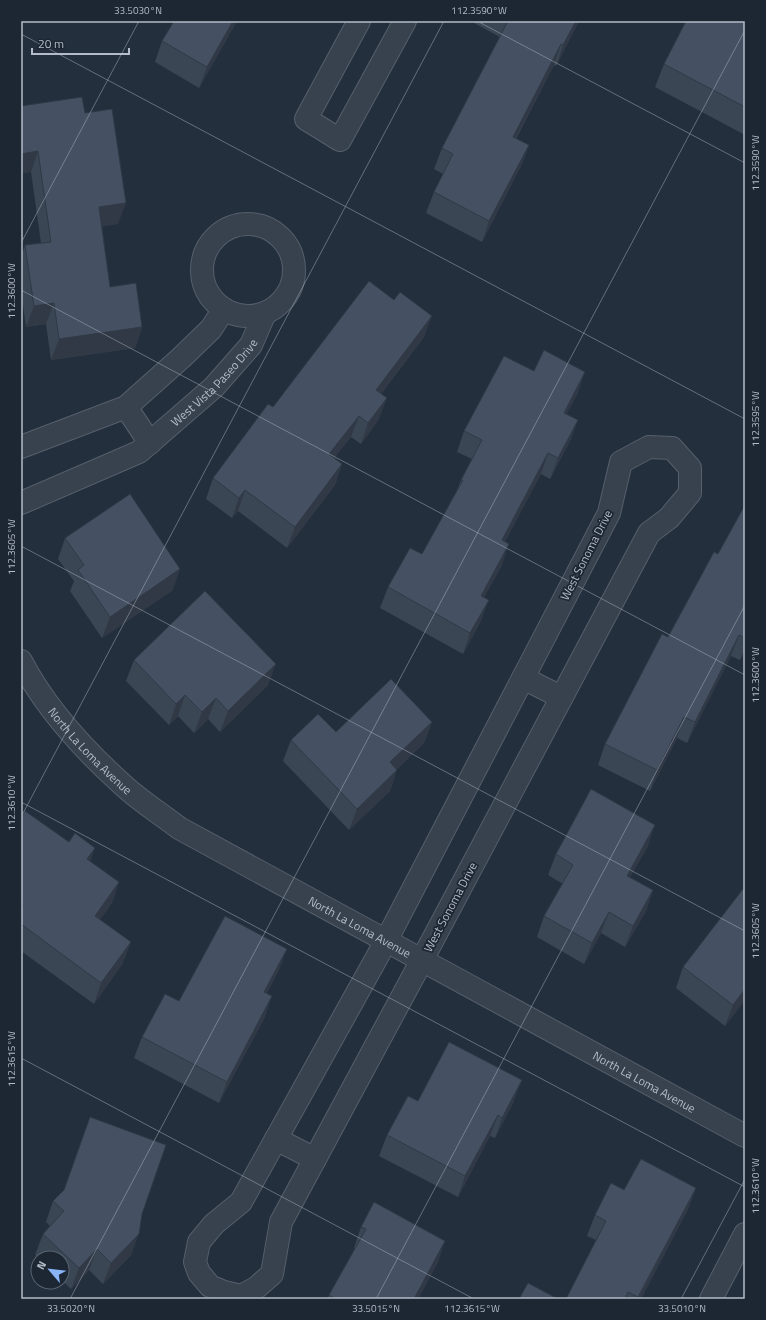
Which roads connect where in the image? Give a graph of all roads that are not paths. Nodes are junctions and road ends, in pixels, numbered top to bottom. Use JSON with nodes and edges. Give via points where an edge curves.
{"nodes":[{"id":1,"x":359,"y":21,"type":"edge"},
{"id":2,"x":405,"y":21,"type":"edge"},
{"id":3,"x":224,"y":310,"type":"junction"},
{"id":4,"x":265,"y":313,"type":"junction"},
{"id":5,"x":126,"y":407,"type":"junction"},
{"id":6,"x":150,"y":443,"type":"junction"},
{"id":7,"x":21,"y":447,"type":"edge"},
{"id":8,"x":21,"y":503,"type":"edge"},
{"id":9,"x":21,"y":661,"type":"edge"},
{"id":10,"x":523,"y":678,"type":"junction"},
{"id":11,"x":561,"y":697,"type":"junction"},
{"id":12,"x":386,"y":941,"type":"junction"},
{"id":13,"x":422,"y":960,"type":"junction"},
{"id":14,"x":745,"y":1136,"type":"edge"},
{"id":15,"x":276,"y":1139,"type":"junction"},
{"id":16,"x":315,"y":1159,"type":"junction"},
{"id":17,"x":745,"y":1234,"type":"edge"},
{"id":18,"x":711,"y":1299,"type":"edge"}],
"edges":[{"from":1,"to":2,"type":"street","via":[[306,119],[340,140]]},
{"from":3,"to":4,"type":"street","name":"West Vista Paseo Drive","via":[[244,316]]},
{"from":3,"to":4,"type":"street","name":"West Vista Paseo Drive","via":[[212,299],[205,286],[202,271],[204,255],[223,231],[237,225],[252,223],[280,236],[290,249],[294,263],[294,279],[289,293],[279,305]]},
{"from":3,"to":5,"type":"street","via":[[211,329]]},
{"from":4,"to":6,"type":"street","name":"West Vista Paseo Drive","via":[[251,345],[214,387]]},
{"from":5,"to":6,"type":"street"},
{"from":5,"to":7,"type":"street"},
{"from":6,"to":8,"type":"street","name":"West Vista Paseo Drive","via":[[139,452]]},
{"from":9,"to":12,"type":"street","name":"North La Loma Avenue","via":[[32,681],[78,742],[130,791],[179,828]]},
{"from":10,"to":11,"type":"street"},
{"from":10,"to":11,"type":"street","name":"West Sonoma Drive","via":[[609,513],[621,462],[649,447],[672,448],[690,468],[690,493],[669,518],[649,533]]},
{"from":10,"to":12,"type":"street","name":"West Sonoma Drive"},
{"from":11,"to":13,"type":"street","name":"West Sonoma Drive"},
{"from":12,"to":13,"type":"street","name":"North La Loma Avenue"},
{"from":12,"to":15,"type":"street","name":"West Sonoma Drive"},
{"from":13,"to":14,"type":"street","name":"North La Loma Avenue"},
{"from":13,"to":16,"type":"street","name":"West Sonoma Drive"},
{"from":15,"to":16,"type":"street"},
{"from":15,"to":16,"type":"street","name":"West Sonoma Drive","via":[[241,1202],[214,1224],[199,1242],[195,1262],[199,1273],[210,1286],[241,1296],[256,1288],[272,1274],[281,1222]]},
{"from":17,"to":18,"type":"street"}]}
